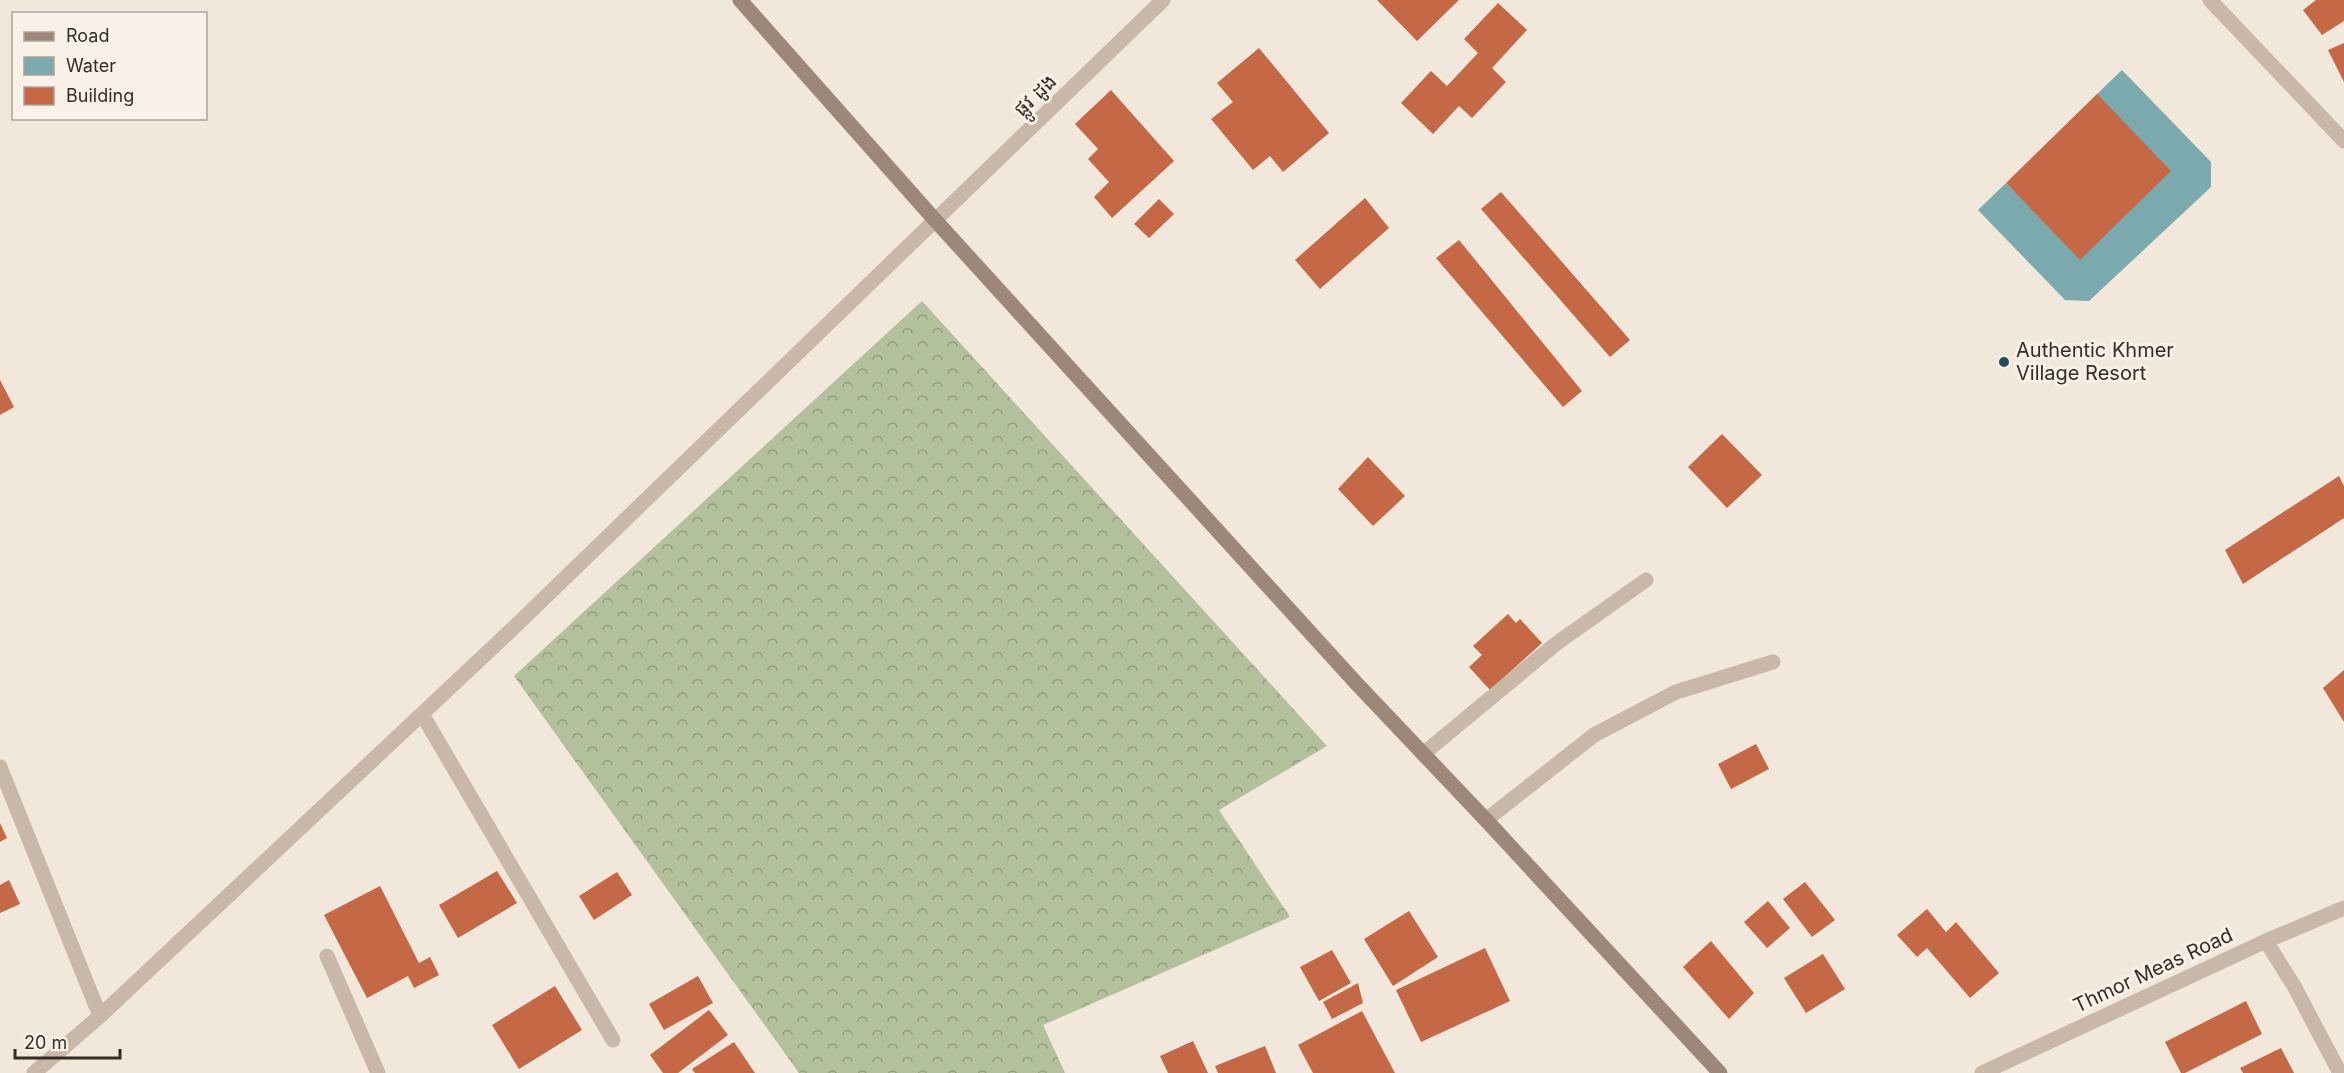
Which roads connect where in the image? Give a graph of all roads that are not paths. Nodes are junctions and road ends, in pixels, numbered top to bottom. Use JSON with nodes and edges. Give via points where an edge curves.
{"nodes":[{"id":1,"x":740,"y":0,"type":"edge"},
{"id":2,"x":1163,"y":0,"type":"edge"},
{"id":3,"x":2210,"y":0,"type":"edge"},
{"id":4,"x":2344,"y":141,"type":"edge"},
{"id":5,"x":936,"y":220,"type":"junction"},
{"id":6,"x":1646,"y":580,"type":"dead end"},
{"id":7,"x":1773,"y":662,"type":"dead end"},
{"id":8,"x":422,"y":714,"type":"junction"},
{"id":9,"x":1423,"y":754,"type":"junction"},
{"id":10,"x":0,"y":767,"type":"edge"},
{"id":11,"x":1486,"y":820,"type":"junction"},
{"id":12,"x":2344,"y":908,"type":"edge"},
{"id":13,"x":2266,"y":941,"type":"junction"},
{"id":14,"x":327,"y":956,"type":"dead end"},
{"id":15,"x":100,"y":1016,"type":"junction"},
{"id":16,"x":613,"y":1040,"type":"dead end"},
{"id":17,"x":34,"y":1073,"type":"edge"},
{"id":18,"x":378,"y":1073,"type":"edge"},
{"id":19,"x":1720,"y":1073,"type":"edge"},
{"id":20,"x":1982,"y":1073,"type":"edge"},
{"id":21,"x":2340,"y":1073,"type":"edge"}],
"edges":[{"from":1,"to":5,"type":"street"},
{"from":2,"to":5,"type":"street","name":"ផ្លូវ ដូង"},
{"from":3,"to":4,"type":"street"},
{"from":5,"to":8,"type":"street","name":"ផ្លូវ ដូង"},
{"from":5,"to":9,"type":"street"},
{"from":6,"to":9,"type":"street","via":[[1557,644]]},
{"from":7,"to":11,"type":"street","via":[[1676,692],[1594,735]]},
{"from":8,"to":15,"type":"street","name":"ផ្លូវ ដូង"},
{"from":8,"to":16,"type":"street"},
{"from":9,"to":11,"type":"street"},
{"from":10,"to":15,"type":"street"},
{"from":11,"to":19,"type":"street"},
{"from":12,"to":13,"type":"street","name":"Thmor Meas Road"},
{"from":13,"to":20,"type":"street","name":"Thmor Meas Road"},
{"from":13,"to":21,"type":"street"},
{"from":14,"to":18,"type":"street"},
{"from":15,"to":17,"type":"street","name":"ផ្លូវ ដូង"}]}
